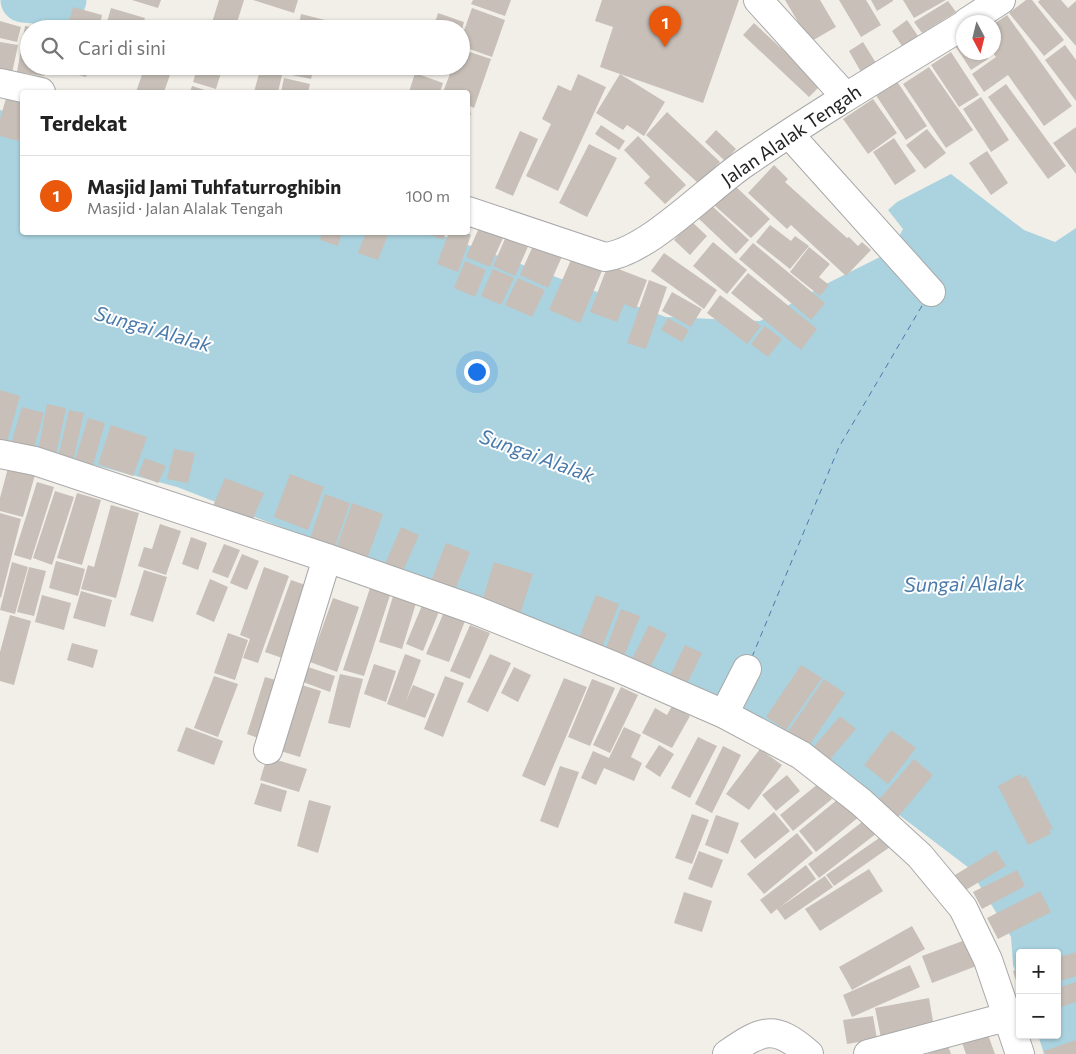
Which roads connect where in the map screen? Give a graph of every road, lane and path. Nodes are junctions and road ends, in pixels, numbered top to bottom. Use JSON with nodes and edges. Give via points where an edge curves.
{"nodes":[{"id":1,"x":758,"y":0,"type":"edge"},
{"id":2,"x":1001,"y":0,"type":"edge"},
{"id":3,"x":969,"y":15,"type":"edge"},
{"id":4,"x":956,"y":23,"type":"edge"},
{"id":5,"x":0,"y":83,"type":"edge"},
{"id":6,"x":32,"y":90,"type":"edge"},
{"id":7,"x":846,"y":97,"type":"junction"},
{"id":8,"x":789,"y":134,"type":"junction"},
{"id":9,"x":470,"y":212,"type":"edge"},
{"id":10,"x":931,"y":292,"type":"dead end"},
{"id":11,"x":0,"y":454,"type":"edge"},
{"id":12,"x":327,"y":558,"type":"junction"},
{"id":13,"x":747,"y":669,"type":"dead end"},
{"id":14,"x":724,"y":714,"type":"junction"},
{"id":15,"x":268,"y":750,"type":"dead end"},
{"id":16,"x":1006,"y":1017,"type":"junction"},
{"id":17,"x":727,"y":1054,"type":"edge"},
{"id":18,"x":809,"y":1054,"type":"edge"},
{"id":19,"x":868,"y":1054,"type":"edge"},
{"id":20,"x":1020,"y":1054,"type":"edge"}],
"edges":[{"from":1,"to":7,"type":"street"},
{"from":2,"to":3,"type":"street","name":"Jalan Alalak Tengah"},
{"from":4,"to":7,"type":"street","name":"Jalan Alalak Tengah"},
{"from":5,"to":6,"type":"street"},
{"from":7,"to":8,"type":"street","name":"Jalan Alalak Tengah"},
{"from":8,"to":9,"type":"street","name":"Jalan Alalak Tengah","via":[[743,164],[657,232],[623,253],[605,257]]},
{"from":8,"to":10,"type":"street"},
{"from":11,"to":12,"type":"street","via":[[35,461]]},
{"from":12,"to":14,"type":"street","via":[[475,610]]},
{"from":12,"to":15,"type":"street"},
{"from":13,"to":14,"type":"street"},
{"from":14,"to":16,"type":"street","via":[[801,755],[920,856],[963,908],[988,960]]},
{"from":16,"to":19,"type":"street"},
{"from":16,"to":20,"type":"street"},
{"from":17,"to":18,"type":"street","via":[[762,1033],[776,1032]]}]}
